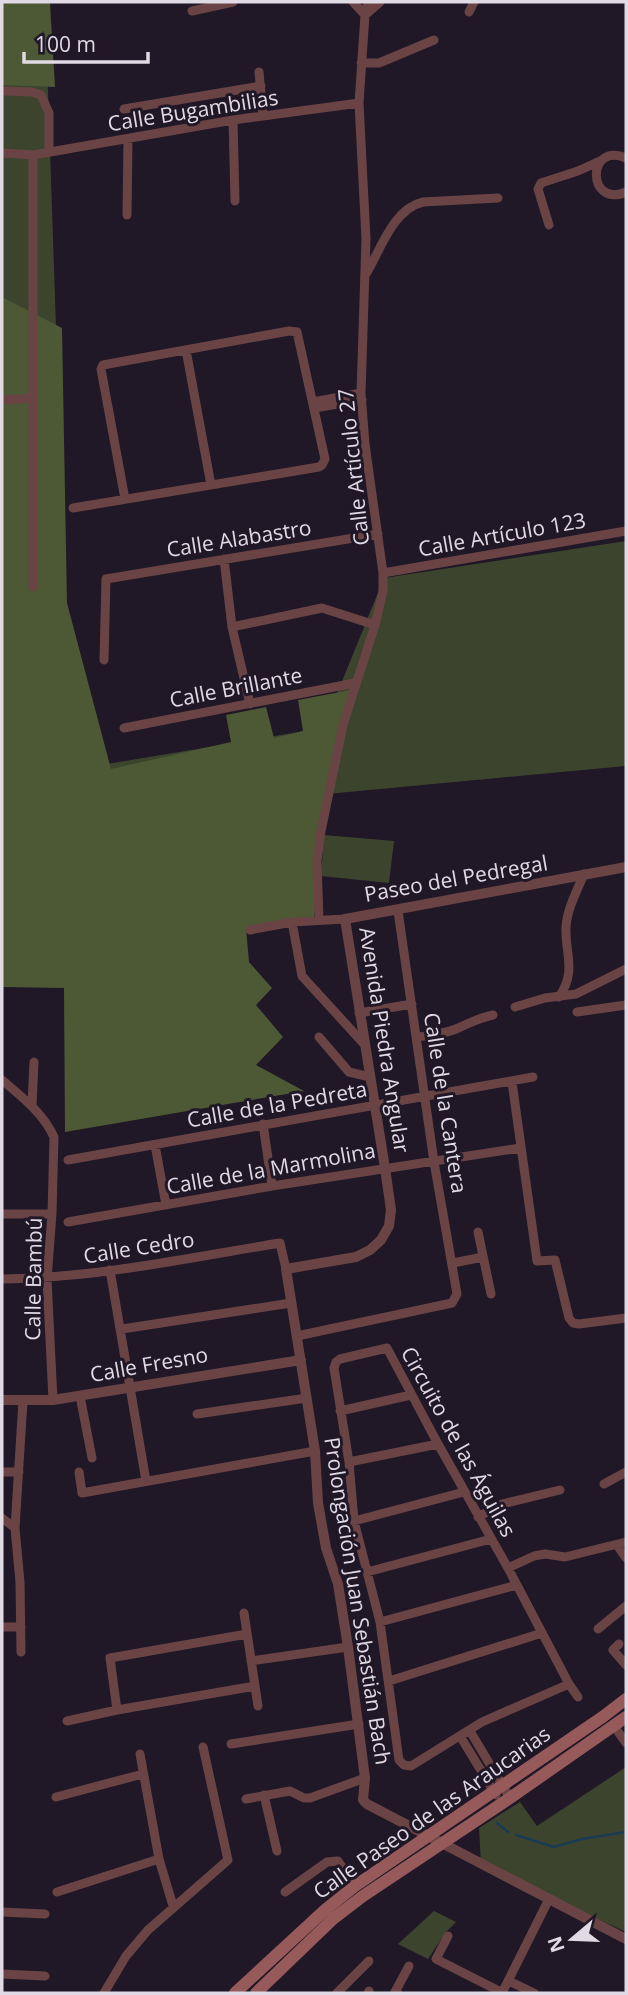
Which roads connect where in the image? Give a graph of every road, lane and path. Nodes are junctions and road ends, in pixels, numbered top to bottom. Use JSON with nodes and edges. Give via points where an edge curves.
{"nodes":[{"id":1,"x":233,"y":2,"type":"edge"},
{"id":2,"x":353,"y":2,"type":"edge"},
{"id":3,"x":368,"y":2,"type":"edge"},
{"id":4,"x":380,"y":2,"type":"edge"},
{"id":5,"x":474,"y":2,"type":"edge"},
{"id":6,"x":192,"y":11,"type":"dead end"},
{"id":7,"x":469,"y":12,"type":"dead end"},
{"id":8,"x":365,"y":15,"type":"junction"},
{"id":9,"x":434,"y":40,"type":"dead end"},
{"id":10,"x":361,"y":64,"type":"junction"},
{"id":11,"x":259,"y":72,"type":"dead end"},
{"id":12,"x":261,"y":86,"type":"junction"},
{"id":13,"x":5,"y":91,"type":"dead end"},
{"id":14,"x":359,"y":103,"type":"junction"},
{"id":15,"x":124,"y":109,"type":"dead end"},
{"id":16,"x":263,"y":116,"type":"junction"},
{"id":17,"x":233,"y":120,"type":"junction"},
{"id":18,"x":128,"y":139,"type":"junction"},
{"id":19,"x":626,"y":149,"type":"edge"},
{"id":20,"x":49,"y":152,"type":"junction"},
{"id":21,"x":2,"y":153,"type":"edge"},
{"id":22,"x":33,"y":155,"type":"junction"},
{"id":23,"x":613,"y":155,"type":"junction"},
{"id":24,"x":626,"y":158,"type":"edge"},
{"id":25,"x":602,"y":160,"type":"junction"},
{"id":26,"x":578,"y":171,"type":"junction"},
{"id":27,"x":596,"y":181,"type":"junction"},
{"id":28,"x":626,"y":192,"type":"edge"},
{"id":29,"x":498,"y":198,"type":"dead end"},
{"id":30,"x":235,"y":201,"type":"dead end"},
{"id":31,"x":127,"y":215,"type":"dead end"},
{"id":32,"x":549,"y":225,"type":"dead end"},
{"id":33,"x":366,"y":274,"type":"junction"},
{"id":34,"x":186,"y":350,"type":"junction"},
{"id":35,"x":362,"y":397,"type":"junction"},
{"id":36,"x":33,"y":398,"type":"junction"},
{"id":37,"x":2,"y":400,"type":"edge"},
{"id":38,"x":313,"y":405,"type":"junction"},
{"id":39,"x":211,"y":485,"type":"junction"},
{"id":40,"x":125,"y":499,"type":"junction"},
{"id":41,"x":73,"y":508,"type":"dead end"},
{"id":42,"x":626,"y":531,"type":"edge"},
{"id":43,"x":377,"y":534,"type":"junction"},
{"id":44,"x":224,"y":559,"type":"junction"},
{"id":45,"x":383,"y":573,"type":"junction"},
{"id":46,"x":33,"y":587,"type":"dead end"},
{"id":47,"x":375,"y":625,"type":"junction"},
{"id":48,"x":232,"y":627,"type":"junction"},
{"id":49,"x":104,"y":660,"type":"dead end"},
{"id":50,"x":355,"y":683,"type":"junction"},
{"id":51,"x":250,"y":704,"type":"junction"},
{"id":52,"x":124,"y":728,"type":"dead end"},
{"id":53,"x":626,"y":867,"type":"edge"},
{"id":54,"x":584,"y":874,"type":"junction"},
{"id":55,"x":398,"y":911,"type":"junction"},
{"id":56,"x":345,"y":919,"type":"junction"},
{"id":57,"x":318,"y":920,"type":"junction"},
{"id":58,"x":292,"y":922,"type":"junction"},
{"id":59,"x":250,"y":930,"type":"dead end"},
{"id":60,"x":626,"y":969,"type":"edge"},
{"id":61,"x":559,"y":997,"type":"junction"},
{"id":62,"x":412,"y":1004,"type":"junction"},
{"id":63,"x":626,"y":1004,"type":"edge"},
{"id":64,"x":515,"y":1007,"type":"dead end"},
{"id":65,"x":577,"y":1012,"type":"dead end"},
{"id":66,"x":359,"y":1013,"type":"junction"},
{"id":67,"x":493,"y":1015,"type":"dead end"},
{"id":68,"x":319,"y":1037,"type":"dead end"},
{"id":69,"x":418,"y":1037,"type":"junction"},
{"id":70,"x":364,"y":1044,"type":"junction"},
{"id":71,"x":34,"y":1062,"type":"dead end"},
{"id":72,"x":370,"y":1077,"type":"junction"},
{"id":73,"x":533,"y":1077,"type":"dead end"},
{"id":74,"x":2,"y":1080,"type":"edge"},
{"id":75,"x":512,"y":1082,"type":"junction"},
{"id":76,"x":425,"y":1096,"type":"junction"},
{"id":77,"x":32,"y":1105,"type":"junction"},
{"id":78,"x":374,"y":1105,"type":"junction"},
{"id":79,"x":263,"y":1124,"type":"junction"},
{"id":80,"x":155,"y":1145,"type":"junction"},
{"id":81,"x":520,"y":1148,"type":"junction"},
{"id":82,"x":68,"y":1160,"type":"dead end"},
{"id":83,"x":435,"y":1162,"type":"junction"},
{"id":84,"x":385,"y":1168,"type":"junction"},
{"id":85,"x":272,"y":1186,"type":"junction"},
{"id":86,"x":166,"y":1205,"type":"junction"},
{"id":87,"x":2,"y":1214,"type":"edge"},
{"id":88,"x":52,"y":1214,"type":"junction"},
{"id":89,"x":68,"y":1222,"type":"dead end"},
{"id":90,"x":478,"y":1232,"type":"dead end"},
{"id":91,"x":280,"y":1243,"type":"joint"},
{"id":92,"x":483,"y":1257,"type":"junction"},
{"id":93,"x":453,"y":1264,"type":"junction"},
{"id":94,"x":286,"y":1269,"type":"junction"},
{"id":95,"x":110,"y":1270,"type":"junction"},
{"id":96,"x":2,"y":1279,"type":"edge"},
{"id":97,"x":47,"y":1279,"type":"junction"},
{"id":98,"x":491,"y":1294,"type":"dead end"},
{"id":99,"x":292,"y":1303,"type":"junction"},
{"id":100,"x":626,"y":1318,"type":"edge"},
{"id":101,"x":122,"y":1329,"type":"junction"},
{"id":102,"x":297,"y":1336,"type":"junction"},
{"id":103,"x":301,"y":1360,"type":"junction"},
{"id":104,"x":131,"y":1387,"type":"junction"},
{"id":105,"x":411,"y":1395,"type":"junction"},
{"id":106,"x":80,"y":1396,"type":"junction"},
{"id":107,"x":307,"y":1398,"type":"junction"},
{"id":108,"x":2,"y":1400,"type":"edge"},
{"id":109,"x":53,"y":1400,"type":"junction"},
{"id":110,"x":23,"y":1401,"type":"junction"},
{"id":111,"x":340,"y":1411,"type":"junction"},
{"id":112,"x":197,"y":1414,"type":"dead end"},
{"id":113,"x":438,"y":1444,"type":"junction"},
{"id":114,"x":315,"y":1451,"type":"junction"},
{"id":115,"x":92,"y":1458,"type":"dead end"},
{"id":116,"x":349,"y":1462,"type":"junction"},
{"id":117,"x":2,"y":1472,"type":"edge"},
{"id":118,"x":19,"y":1472,"type":"junction"},
{"id":119,"x":79,"y":1472,"type":"dead end"},
{"id":120,"x":626,"y":1472,"type":"edge"},
{"id":121,"x":146,"y":1482,"type":"junction"},
{"id":122,"x":604,"y":1484,"type":"dead end"},
{"id":123,"x":560,"y":1490,"type":"dead end"},
{"id":124,"x":464,"y":1492,"type":"junction"},
{"id":125,"x":478,"y":1517,"type":"junction"},
{"id":126,"x":2,"y":1518,"type":"edge"},
{"id":127,"x":354,"y":1521,"type":"junction"},
{"id":128,"x":15,"y":1528,"type":"junction"},
{"id":129,"x":491,"y":1539,"type":"junction"},
{"id":130,"x":621,"y":1544,"type":"edge"},
{"id":131,"x":626,"y":1558,"type":"edge"},
{"id":132,"x":508,"y":1568,"type":"junction"},
{"id":133,"x":367,"y":1572,"type":"junction"},
{"id":134,"x":517,"y":1585,"type":"junction"},
{"id":135,"x":626,"y":1606,"type":"edge"},
{"id":136,"x":244,"y":1613,"type":"dead end"},
{"id":137,"x":380,"y":1622,"type":"junction"},
{"id":138,"x":2,"y":1627,"type":"edge"},
{"id":139,"x":21,"y":1627,"type":"junction"},
{"id":140,"x":598,"y":1629,"type":"dead end"},
{"id":141,"x":542,"y":1633,"type":"junction"},
{"id":142,"x":247,"y":1634,"type":"junction"},
{"id":143,"x":620,"y":1644,"type":"dead end"},
{"id":144,"x":348,"y":1647,"type":"junction"},
{"id":145,"x":21,"y":1652,"type":"dead end"},
{"id":146,"x":251,"y":1661,"type":"junction"},
{"id":147,"x":626,"y":1665,"type":"edge"},
{"id":148,"x":389,"y":1681,"type":"junction"},
{"id":149,"x":569,"y":1684,"type":"junction"},
{"id":150,"x":255,"y":1686,"type":"junction"},
{"id":151,"x":579,"y":1697,"type":"dead end"},
{"id":152,"x":626,"y":1699,"type":"edge"},
{"id":153,"x":258,"y":1706,"type":"dead end"},
{"id":154,"x":117,"y":1710,"type":"junction"},
{"id":155,"x":626,"y":1717,"type":"edge"},
{"id":156,"x":67,"y":1721,"type":"dead end"},
{"id":157,"x":359,"y":1724,"type":"junction"},
{"id":158,"x":614,"y":1726,"type":"junction"},
{"id":159,"x":470,"y":1731,"type":"junction"},
{"id":160,"x":460,"y":1737,"type":"junction"},
{"id":161,"x":626,"y":1743,"type":"edge"},
{"id":162,"x":232,"y":1744,"type":"dead end"},
{"id":163,"x":203,"y":1747,"type":"dead end"},
{"id":164,"x":140,"y":1754,"type":"dead end"},
{"id":165,"x":144,"y":1774,"type":"junction"},
{"id":166,"x":365,"y":1778,"type":"junction"},
{"id":167,"x":498,"y":1788,"type":"junction"},
{"id":168,"x":264,"y":1795,"type":"junction"},
{"id":169,"x":56,"y":1797,"type":"dead end"},
{"id":170,"x":246,"y":1799,"type":"dead end"},
{"id":171,"x":506,"y":1801,"type":"junction"},
{"id":172,"x":428,"y":1837,"type":"junction"},
{"id":173,"x":442,"y":1844,"type":"junction"},
{"id":174,"x":277,"y":1851,"type":"dead end"},
{"id":175,"x":159,"y":1859,"type":"junction"},
{"id":176,"x":355,"y":1886,"type":"junction"},
{"id":177,"x":57,"y":1892,"type":"dead end"},
{"id":178,"x":285,"y":1892,"type":"dead end"},
{"id":179,"x":548,"y":1900,"type":"junction"},
{"id":180,"x":173,"y":1906,"type":"junction"},
{"id":181,"x":2,"y":1912,"type":"edge"},
{"id":182,"x":45,"y":1914,"type":"dead end"},
{"id":183,"x":448,"y":1936,"type":"dead end"},
{"id":184,"x":626,"y":1939,"type":"edge"},
{"id":185,"x":299,"y":1943,"type":"junction"},
{"id":186,"x":369,"y":1961,"type":"dead end"},
{"id":187,"x":409,"y":1966,"type":"dead end"},
{"id":188,"x":2,"y":1974,"type":"edge"},
{"id":189,"x":45,"y":1976,"type":"dead end"},
{"id":190,"x":509,"y":1981,"type":"junction"},
{"id":191,"x":104,"y":1993,"type":"edge"},
{"id":192,"x":235,"y":1993,"type":"edge"},
{"id":193,"x":256,"y":1993,"type":"edge"},
{"id":194,"x":337,"y":1993,"type":"edge"},
{"id":195,"x":398,"y":1993,"type":"edge"},
{"id":196,"x":503,"y":1993,"type":"edge"},
{"id":197,"x":534,"y":1993,"type":"edge"}],
"edges":[{"from":1,"to":6,"type":"street"},
{"from":2,"to":8,"type":"street"},
{"from":3,"to":8,"type":"street","name":"Calle Artículo 27"},
{"from":4,"to":8,"type":"street"},
{"from":5,"to":7,"type":"street"},
{"from":8,"to":10,"type":"street","name":"Calle Artículo 27"},
{"from":9,"to":10,"type":"street","via":[[379,62]]},
{"from":10,"to":14,"type":"street","name":"Calle Artículo 27"},
{"from":11,"to":12,"type":"street"},
{"from":12,"to":15,"type":"street"},
{"from":12,"to":16,"type":"street"},
{"from":13,"to":20,"type":"street","via":[[41,95],[49,113]]},
{"from":14,"to":16,"type":"street","name":"Calle Bugambilias"},
{"from":14,"to":33,"type":"street","name":"Calle Artículo 27"},
{"from":16,"to":17,"type":"street","name":"Calle Bugambilias"},
{"from":17,"to":18,"type":"street","name":"Calle Bugambilias"},
{"from":17,"to":30,"type":"street"},
{"from":18,"to":20,"type":"street","name":"Calle Bugambilias"},
{"from":18,"to":31,"type":"street"},
{"from":19,"to":23,"type":"street"},
{"from":20,"to":22,"type":"street","name":"Calle Bugambilias"},
{"from":21,"to":22,"type":"street","name":"Calle Bugambilias"},
{"from":22,"to":36,"type":"street"},
{"from":23,"to":24,"type":"street"},
{"from":23,"to":25,"type":"street"},
{"from":25,"to":26,"type":"street"},
{"from":25,"to":27,"type":"street"},
{"from":26,"to":27,"type":"street"},
{"from":26,"to":32,"type":"street","via":[[541,183],[538,189]]},
{"from":27,"to":28,"type":"street","via":[[610,194]]},
{"from":29,"to":33,"type":"street","via":[[411,205],[401,213]]},
{"from":33,"to":35,"type":"street","name":"Calle Artículo 27"},
{"from":34,"to":38,"type":"street","via":[[294,330]]},
{"from":34,"to":39,"type":"street"},
{"from":34,"to":40,"type":"street","via":[[101,369]]},
{"from":35,"to":38,"type":"street"},
{"from":35,"to":43,"type":"street","name":"Calle Artículo 27"},
{"from":36,"to":37,"type":"street"},
{"from":36,"to":46,"type":"street"},
{"from":38,"to":39,"type":"street","via":[[325,459],[322,465]]},
{"from":39,"to":40,"type":"street"},
{"from":40,"to":41,"type":"street"},
{"from":42,"to":45,"type":"street","name":"Calle Artículo 123"},
{"from":43,"to":44,"type":"street","name":"Calle Alabastro"},
{"from":43,"to":45,"type":"street","name":"Calle Artículo 27"},
{"from":44,"to":48,"type":"street"},
{"from":44,"to":49,"type":"street","name":"Calle Alabastro","via":[[106,579]]},
{"from":45,"to":47,"type":"street","name":"Calle Artículo 27"},
{"from":47,"to":48,"type":"street","via":[[322,608]]},
{"from":47,"to":50,"type":"street","name":"Calle Artículo 27"},
{"from":48,"to":51,"type":"street"},
{"from":50,"to":51,"type":"street","name":"Calle Brillante"},
{"from":50,"to":57,"type":"street","name":"Calle Artículo 27","via":[[321,831]]},
{"from":51,"to":52,"type":"street","name":"Calle Brillante"},
{"from":53,"to":54,"type":"street","name":"Paseo del Pedregal"},
{"from":54,"to":55,"type":"street","name":"Paseo del Pedregal"},
{"from":54,"to":61,"type":"street","via":[[568,914],[569,977]]},
{"from":55,"to":56,"type":"street","name":"Paseo del Pedregal"},
{"from":55,"to":62,"type":"street","name":"Calle de la Cantera"},
{"from":56,"to":57,"type":"street","name":"Paseo del Pedregal"},
{"from":56,"to":66,"type":"street","name":"Avenida Piedra Angular"},
{"from":57,"to":58,"type":"street","name":"Paseo del Pedregal"},
{"from":58,"to":59,"type":"street","name":"Paseo del Pedregal"},
{"from":58,"to":70,"type":"street","via":[[302,976]]},
{"from":60,"to":61,"type":"street","via":[[576,994]]},
{"from":61,"to":64,"type":"street"},
{"from":62,"to":66,"type":"street"},
{"from":62,"to":69,"type":"street","name":"Calle de la Cantera"},
{"from":63,"to":65,"type":"street"},
{"from":66,"to":70,"type":"street","name":"Avenida Piedra Angular"},
{"from":67,"to":69,"type":"street"},
{"from":68,"to":72,"type":"street","via":[[349,1072]]},
{"from":69,"to":76,"type":"street","name":"Calle de la Cantera"},
{"from":70,"to":72,"type":"street","name":"Avenida Piedra Angular"},
{"from":71,"to":77,"type":"street"},
{"from":72,"to":78,"type":"street","name":"Avenida Piedra Angular"},
{"from":73,"to":75,"type":"street","name":"Calle de la Pedreta"},
{"from":74,"to":77,"type":"street","name":"Calle Bambú"},
{"from":75,"to":76,"type":"street","name":"Calle de la Pedreta"},
{"from":75,"to":81,"type":"street"},
{"from":76,"to":78,"type":"street","name":"Calle de la Pedreta"},
{"from":76,"to":83,"type":"street","name":"Calle de la Cantera"},
{"from":77,"to":88,"type":"street","name":"Calle Bambú","via":[[54,1138]]},
{"from":78,"to":79,"type":"street","name":"Calle de la Pedreta"},
{"from":78,"to":84,"type":"street","name":"Avenida Piedra Angular"},
{"from":79,"to":80,"type":"street","name":"Calle de la Pedreta"},
{"from":79,"to":85,"type":"street"},
{"from":80,"to":82,"type":"street","name":"Calle de la Pedreta"},
{"from":80,"to":86,"type":"street"},
{"from":81,"to":83,"type":"street","name":"Calle de la Marmolina"},
{"from":81,"to":100,"type":"street","via":[[537,1261],[555,1260],[569,1318],[579,1324]]},
{"from":83,"to":84,"type":"street","name":"Calle de la Marmolina"},
{"from":83,"to":93,"type":"street","name":"Calle de la Cantera"},
{"from":84,"to":85,"type":"street","name":"Calle de la Marmolina"},
{"from":84,"to":94,"type":"street","name":"Avenida Piedra Angular","via":[[391,1210],[381,1240],[356,1257]]},
{"from":85,"to":86,"type":"street","name":"Calle de la Marmolina"},
{"from":86,"to":89,"type":"street","name":"Calle de la Marmolina"},
{"from":87,"to":88,"type":"street"},
{"from":88,"to":97,"type":"street","name":"Calle Bambú"},
{"from":90,"to":92,"type":"street"},
{"from":91,"to":94,"type":"street","name":"Prolongación Juan Sebastián Bach"},
{"from":91,"to":95,"type":"street","name":"Calle Cedro"},
{"from":92,"to":93,"type":"street"},
{"from":92,"to":98,"type":"street"},
{"from":93,"to":102,"type":"street","name":"Calle de la Cantera","via":[[456,1300],[452,1303]]},
{"from":94,"to":99,"type":"street","name":"Prolongación Juan Sebastián Bach"},
{"from":95,"to":97,"type":"street","name":"Calle Cedro"},
{"from":95,"to":101,"type":"street"},
{"from":96,"to":97,"type":"street","name":"Calle Cedro"},
{"from":97,"to":109,"type":"street","name":"Calle Bambú"},
{"from":99,"to":101,"type":"street"},
{"from":99,"to":102,"type":"street","name":"Prolongación Juan Sebastián Bach"},
{"from":101,"to":104,"type":"street"},
{"from":102,"to":103,"type":"street","name":"Prolongación Juan Sebastián Bach"},
{"from":103,"to":104,"type":"street","name":"Calle Fresno"},
{"from":103,"to":107,"type":"street","name":"Prolongación Juan Sebastián Bach"},
{"from":104,"to":106,"type":"street","name":"Calle Fresno"},
{"from":104,"to":121,"type":"street"},
{"from":105,"to":111,"type":"street"},
{"from":105,"to":111,"type":"street","name":"Circuito de las Águilas","via":[[387,1348],[336,1362]]},
{"from":105,"to":113,"type":"street","name":"Circuito de las Águilas"},
{"from":106,"to":109,"type":"street","name":"Calle Fresno"},
{"from":106,"to":115,"type":"street"},
{"from":107,"to":112,"type":"street"},
{"from":107,"to":114,"type":"street","name":"Prolongación Juan Sebastián Bach"},
{"from":108,"to":110,"type":"street","name":"Calle Fresno"},
{"from":109,"to":110,"type":"street","name":"Calle Fresno"},
{"from":110,"to":118,"type":"street"},
{"from":111,"to":116,"type":"street","name":"Circuito de las Águilas"},
{"from":113,"to":116,"type":"street"},
{"from":113,"to":124,"type":"street","name":"Circuito de las Águilas"},
{"from":114,"to":121,"type":"street"},
{"from":114,"to":144,"type":"street","name":"Prolongación Juan Sebastián Bach","via":[[318,1503]]},
{"from":116,"to":127,"type":"street","name":"Circuito de las Águilas"},
{"from":117,"to":118,"type":"street"},
{"from":118,"to":128,"type":"street"},
{"from":119,"to":121,"type":"street","via":[[82,1493]]},
{"from":120,"to":122,"type":"street"},
{"from":123,"to":125,"type":"street","via":[[502,1504]]},
{"from":124,"to":125,"type":"street","name":"Circuito de las Águilas"},
{"from":124,"to":127,"type":"street"},
{"from":125,"to":129,"type":"street","name":"Circuito de las Águilas"},
{"from":126,"to":128,"type":"street"},
{"from":127,"to":133,"type":"street","name":"Circuito de las Águilas"},
{"from":128,"to":139,"type":"street"},
{"from":129,"to":132,"type":"street","name":"Circuito de las Águilas"},
{"from":129,"to":133,"type":"street"},
{"from":130,"to":131,"type":"street"},
{"from":130,"to":132,"type":"street","via":[[565,1557],[534,1556]]},
{"from":132,"to":134,"type":"street","name":"Circuito de las Águilas"},
{"from":133,"to":137,"type":"street","name":"Circuito de las Águilas"},
{"from":134,"to":137,"type":"street"},
{"from":134,"to":141,"type":"street","name":"Circuito de las Águilas"},
{"from":135,"to":140,"type":"street"},
{"from":136,"to":142,"type":"street"},
{"from":137,"to":148,"type":"street","name":"Circuito de las Águilas"},
{"from":138,"to":139,"type":"street"},
{"from":139,"to":145,"type":"street"},
{"from":141,"to":148,"type":"street"},
{"from":141,"to":149,"type":"street","name":"Circuito de las Águilas"},
{"from":142,"to":146,"type":"street"},
{"from":142,"to":154,"type":"street","via":[[110,1658]]},
{"from":143,"to":147,"type":"street","via":[[613,1650]]},
{"from":144,"to":146,"type":"street"},
{"from":144,"to":157,"type":"street","name":"Prolongación Juan Sebastián Bach"},
{"from":146,"to":150,"type":"street"},
{"from":148,"to":160,"type":"street","name":"Circuito de las Águilas","via":[[399,1760],[404,1765],[411,1766]]},
{"from":149,"to":151,"type":"street","name":"Circuito de las Águilas"},
{"from":149,"to":159,"type":"street","name":"Circuito de las Águilas"},
{"from":150,"to":153,"type":"street"},
{"from":150,"to":154,"type":"street"},
{"from":152,"to":167,"type":"main road","name":"Calle Paseo de las Araucarias"},
{"from":154,"to":156,"type":"street"},
{"from":155,"to":158,"type":"main road","name":"Calle Paseo de las Araucarias"},
{"from":157,"to":162,"type":"street"},
{"from":157,"to":166,"type":"street","name":"Prolongación Juan Sebastián Bach"},
{"from":158,"to":161,"type":"street"},
{"from":158,"to":171,"type":"main road","name":"Calle Paseo de las Araucarias"},
{"from":159,"to":160,"type":"street","name":"Circuito de las Águilas"},
{"from":159,"to":167,"type":"street"},
{"from":160,"to":167,"type":"street"},
{"from":163,"to":180,"type":"street","via":[[228,1860]]},
{"from":164,"to":165,"type":"street"},
{"from":165,"to":169,"type":"street"},
{"from":165,"to":175,"type":"street"},
{"from":166,"to":168,"type":"street","via":[[310,1798],[290,1791]]},
{"from":166,"to":172,"type":"street","name":"Prolongación Juan Sebastián Bach","via":[[363,1800]]},
{"from":167,"to":171,"type":"street"},
{"from":167,"to":172,"type":"main road","name":"Calle Paseo de las Araucarias"},
{"from":168,"to":170,"type":"street"},
{"from":168,"to":174,"type":"street"},
{"from":171,"to":173,"type":"main road","name":"Calle Paseo de las Araucarias"},
{"from":172,"to":173,"type":"street"},
{"from":172,"to":176,"type":"main road","name":"Calle Paseo de las Araucarias"},
{"from":173,"to":179,"type":"street"},
{"from":173,"to":185,"type":"main road","name":"Calle Paseo de las Araucarias"},
{"from":175,"to":177,"type":"street"},
{"from":175,"to":180,"type":"street"},
{"from":176,"to":178,"type":"street","via":[[333,1860]]},
{"from":176,"to":185,"type":"main road","name":"Calle Paseo de las Araucarias"},
{"from":179,"to":184,"type":"street"},
{"from":179,"to":190,"type":"street"},
{"from":180,"to":191,"type":"street","via":[[126,1956]]},
{"from":181,"to":182,"type":"street"},
{"from":183,"to":196,"type":"street","via":[[436,1959]]},
{"from":185,"to":192,"type":"main road","name":"Calle Paseo de las Araucarias"},
{"from":185,"to":193,"type":"main road","name":"Calle Paseo de las Araucarias"},
{"from":186,"to":194,"type":"street"},
{"from":187,"to":195,"type":"street"},
{"from":188,"to":189,"type":"street"},
{"from":190,"to":196,"type":"street"},
{"from":190,"to":197,"type":"street"}]}
